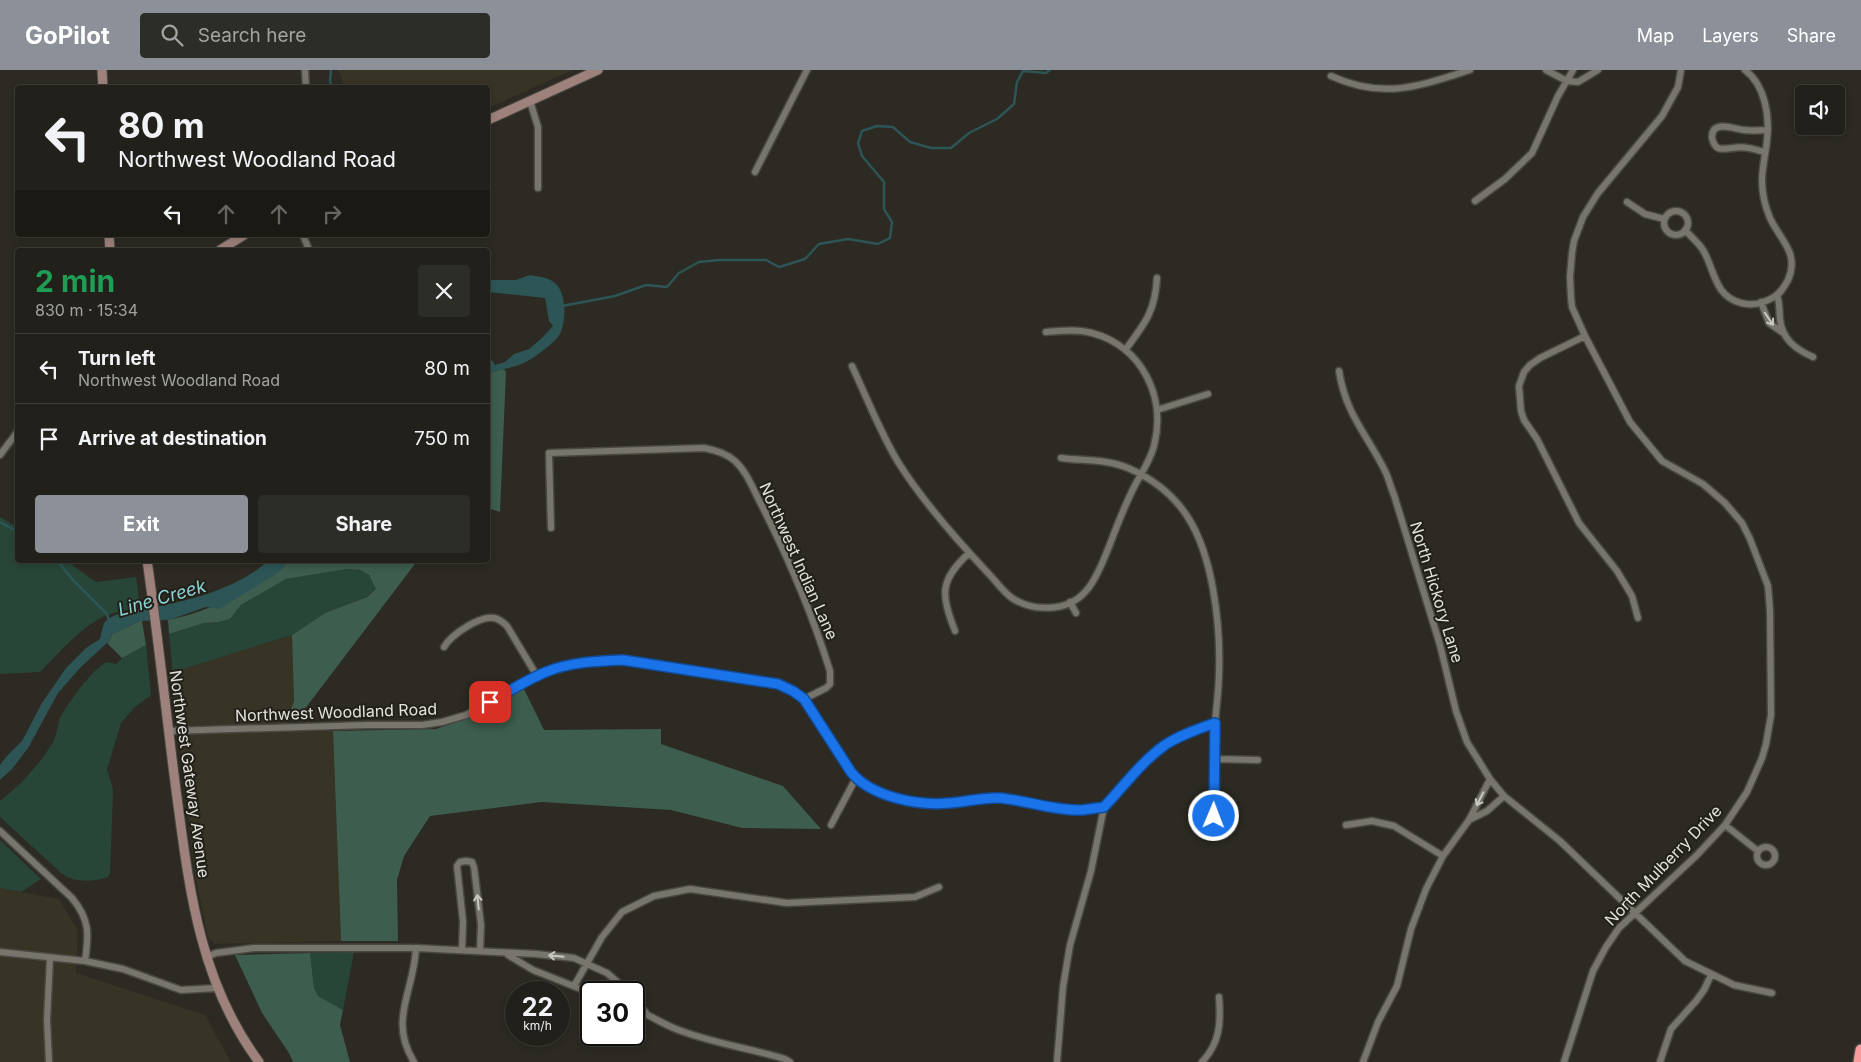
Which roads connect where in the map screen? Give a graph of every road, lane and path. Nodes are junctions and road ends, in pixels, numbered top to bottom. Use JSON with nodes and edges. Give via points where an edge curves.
{"nodes":[{"id":1,"x":102,"y":70,"type":"edge"},
{"id":2,"x":305,"y":70,"type":"edge"},
{"id":3,"x":598,"y":70,"type":"edge"},
{"id":4,"x":807,"y":70,"type":"edge"},
{"id":5,"x":1470,"y":70,"type":"edge"},
{"id":6,"x":1546,"y":70,"type":"edge"},
{"id":7,"x":1573,"y":70,"type":"edge"},
{"id":8,"x":1598,"y":70,"type":"edge"},
{"id":9,"x":1681,"y":70,"type":"edge"},
{"id":10,"x":1745,"y":70,"type":"edge"},
{"id":11,"x":1331,"y":76,"type":"dead end"},
{"id":12,"x":1567,"y":81,"type":"junction"},
{"id":13,"x":103,"y":85,"type":"edge"},
{"id":14,"x":306,"y":85,"type":"edge"},
{"id":15,"x":530,"y":101,"type":"junction"},
{"id":16,"x":490,"y":119,"type":"edge"},
{"id":17,"x":1768,"y":130,"type":"junction"},
{"id":18,"x":1764,"y":152,"type":"junction"},
{"id":19,"x":755,"y":172,"type":"dead end"},
{"id":20,"x":538,"y":188,"type":"dead end"},
{"id":21,"x":1474,"y":201,"type":"dead end"},
{"id":22,"x":1627,"y":202,"type":"dead end"},
{"id":23,"x":1664,"y":219,"type":"junction"},
{"id":24,"x":1685,"y":230,"type":"junction"},
{"id":25,"x":241,"y":237,"type":"edge"},
{"id":26,"x":223,"y":248,"type":"edge"},
{"id":27,"x":1157,"y":278,"type":"dead end"},
{"id":28,"x":1778,"y":295,"type":"junction"},
{"id":29,"x":1761,"y":302,"type":"junction"},
{"id":30,"x":1046,"y":332,"type":"dead end"},
{"id":31,"x":1782,"y":332,"type":"junction"},
{"id":32,"x":1585,"y":336,"type":"junction"},
{"id":33,"x":1126,"y":349,"type":"junction"},
{"id":34,"x":1813,"y":357,"type":"dead end"},
{"id":35,"x":852,"y":366,"type":"dead end"},
{"id":36,"x":1339,"y":371,"type":"dead end"},
{"id":37,"x":1208,"y":394,"type":"dead end"},
{"id":38,"x":1157,"y":410,"type":"junction"},
{"id":39,"x":15,"y":435,"type":"edge"},
{"id":40,"x":0,"y":455,"type":"edge"},
{"id":41,"x":1061,"y":458,"type":"dead end"},
{"id":42,"x":1141,"y":474,"type":"junction"},
{"id":43,"x":551,"y":528,"type":"dead end"},
{"id":44,"x":969,"y":553,"type":"junction"},
{"id":45,"x":147,"y":563,"type":"edge"},
{"id":46,"x":1070,"y":602,"type":"junction"},
{"id":47,"x":1076,"y":613,"type":"dead end"},
{"id":48,"x":1638,"y":618,"type":"dead end"},
{"id":49,"x":955,"y":631,"type":"dead end"},
{"id":50,"x":444,"y":647,"type":"dead end"},
{"id":51,"x":537,"y":676,"type":"junction"},
{"id":52,"x":804,"y":699,"type":"junction"},
{"id":53,"x":1215,"y":723,"type":"junction"},
{"id":54,"x":168,"y":731,"type":"junction"},
{"id":55,"x":1215,"y":759,"type":"junction"},
{"id":56,"x":1258,"y":760,"type":"dead end"},
{"id":57,"x":856,"y":778,"type":"junction"},
{"id":58,"x":1490,"y":779,"type":"junction"},
{"id":59,"x":1504,"y":796,"type":"junction"},
{"id":60,"x":1104,"y":807,"type":"junction"},
{"id":61,"x":1214,"y":816,"type":"dead end"},
{"id":62,"x":1469,"y":820,"type":"junction"},
{"id":63,"x":831,"y":825,"type":"dead end"},
{"id":64,"x":1346,"y":825,"type":"dead end"},
{"id":65,"x":1725,"y":826,"type":"junction"},
{"id":66,"x":0,"y":830,"type":"edge"},
{"id":67,"x":1758,"y":851,"type":"dead end"},
{"id":68,"x":1443,"y":856,"type":"junction"},
{"id":69,"x":939,"y":886,"type":"dead end"},
{"id":70,"x":1636,"y":912,"type":"junction"},
{"id":71,"x":416,"y":948,"type":"junction"},
{"id":72,"x":462,"y":950,"type":"junction"},
{"id":73,"x":480,"y":951,"type":"junction"},
{"id":74,"x":0,"y":952,"type":"edge"},
{"id":75,"x":507,"y":954,"type":"junction"},
{"id":76,"x":206,"y":957,"type":"junction"},
{"id":77,"x":50,"y":958,"type":"junction"},
{"id":78,"x":85,"y":961,"type":"junction"},
{"id":79,"x":587,"y":964,"type":"junction"},
{"id":80,"x":1710,"y":975,"type":"junction"},
{"id":81,"x":616,"y":981,"type":"edge"},
{"id":82,"x":574,"y":986,"type":"junction"},
{"id":83,"x":217,"y":988,"type":"junction"},
{"id":84,"x":580,"y":988,"type":"edge"},
{"id":85,"x":1772,"y":993,"type":"dead end"},
{"id":86,"x":1219,"y":997,"type":"dead end"},
{"id":87,"x":646,"y":1014,"type":"edge"},
{"id":88,"x":1861,"y":1050,"type":"edge"},
{"id":89,"x":49,"y":1062,"type":"edge"},
{"id":90,"x":259,"y":1062,"type":"edge"},
{"id":91,"x":414,"y":1062,"type":"edge"},
{"id":92,"x":790,"y":1062,"type":"edge"},
{"id":93,"x":1057,"y":1062,"type":"edge"},
{"id":94,"x":1202,"y":1062,"type":"edge"},
{"id":95,"x":1363,"y":1062,"type":"edge"},
{"id":96,"x":1564,"y":1062,"type":"edge"},
{"id":97,"x":1660,"y":1062,"type":"edge"},
{"id":98,"x":1859,"y":1062,"type":"edge"}],
"edges":[{"from":1,"to":13,"type":"main road"},
{"from":2,"to":14,"type":"street"},
{"from":3,"to":15,"type":"main road"},
{"from":4,"to":19,"type":"street"},
{"from":5,"to":11,"type":"street","via":[[1420,86],[1386,89],[1356,86]]},
{"from":6,"to":12,"type":"street"},
{"from":7,"to":12,"type":"street"},
{"from":8,"to":12,"type":"street","via":[[1578,82]]},
{"from":9,"to":32,"type":"street","name":"North Mulberry Drive","via":[[1678,87],[1662,116],[1598,193],[1579,226],[1572,253],[1570,289],[1572,307]]},
{"from":10,"to":17,"type":"street","via":[[1760,88]]},
{"from":12,"to":21,"type":"street","via":[[1532,153],[1505,179]]},
{"from":15,"to":16,"type":"main road"},
{"from":15,"to":20,"type":"street","via":[[538,127]]},
{"from":17,"to":18,"type":"street"},
{"from":17,"to":18,"type":"street","via":[[1720,126],[1712,134],[1717,148]]},
{"from":18,"to":28,"type":"street","via":[[1762,180],[1766,206],[1792,259],[1789,276]]},
{"from":22,"to":23,"type":"street","via":[[1645,214]]},
{"from":23,"to":24,"type":"street","via":[[1670,233],[1676,235]]},
{"from":23,"to":24,"type":"street","via":[[1671,212],[1681,212],[1688,220]]},
{"from":24,"to":29,"type":"street","via":[[1704,251],[1722,292],[1741,303]]},
{"from":25,"to":26,"type":"main road"},
{"from":27,"to":33,"type":"street","via":[[1152,312]]},
{"from":28,"to":29,"type":"street"},
{"from":28,"to":31,"type":"street"},
{"from":29,"to":31,"type":"street","one_way":true,"via":[[1769,323]]},
{"from":30,"to":33,"type":"street","via":[[1091,332]]},
{"from":31,"to":34,"type":"street","via":[[1796,348]]},
{"from":32,"to":48,"type":"street","via":[[1530,365],[1519,386],[1520,411],[1579,523],[1617,571],[1632,596]]},
{"from":32,"to":65,"type":"street","name":"North Mulberry Drive","via":[[1630,422],[1662,461],[1703,484],[1742,523],[1768,586],[1771,715],[1768,735],[1747,792]]},
{"from":33,"to":38,"type":"street","via":[[1138,362],[1150,384]]},
{"from":35,"to":44,"type":"street","via":[[898,461]]},
{"from":36,"to":58,"type":"street","name":"North Hickory Lane","via":[[1346,402],[1386,473],[1440,645],[1466,742]]},
{"from":37,"to":38,"type":"street"},
{"from":38,"to":42,"type":"street","via":[[1156,438]]},
{"from":39,"to":40,"type":"street"},
{"from":41,"to":42,"type":"street","via":[[1111,462]]},
{"from":42,"to":46,"type":"street","via":[[1093,582],[1085,593]]},
{"from":42,"to":53,"type":"street","via":[[1162,487],[1180,506],[1195,528],[1205,552],[1218,628]]},
{"from":43,"to":52,"type":"street","name":"Northwest Indian Lane","via":[[549,453],[704,448],[719,451],[734,460],[745,473],[774,529],[830,671],[830,684]]},
{"from":44,"to":46,"type":"street","via":[[1013,599],[1042,608]]},
{"from":44,"to":49,"type":"street","via":[[953,568],[944,594]]},
{"from":45,"to":54,"type":"main road","name":"Northwest Gateway Avenue"},
{"from":46,"to":47,"type":"street"},
{"from":50,"to":51,"type":"street","via":[[454,635],[481,620],[495,618],[507,626]]},
{"from":51,"to":52,"type":"street","name":"Northwest Woodland Road","via":[[568,665],[623,660],[778,684]]},
{"from":51,"to":54,"type":"street","name":"Northwest Woodland Road","via":[[466,715],[432,724]]},
{"from":52,"to":57,"type":"street","name":"Northwest Woodland Road"},
{"from":53,"to":55,"type":"street"},
{"from":53,"to":60,"type":"street","via":[[1166,744]]},
{"from":54,"to":76,"type":"main road","name":"Northwest Gateway Avenue","via":[[189,884]]},
{"from":55,"to":56,"type":"street"},
{"from":55,"to":61,"type":"street"},
{"from":57,"to":60,"type":"street","name":"Northwest Woodland Road","via":[[876,791],[932,804],[997,798],[1082,810]]},
{"from":57,"to":63,"type":"street"},
{"from":58,"to":59,"type":"street","name":"North Hickory Lane"},
{"from":58,"to":62,"type":"street","one_way":true},
{"from":59,"to":62,"type":"street","via":[[1487,811]]},
{"from":59,"to":70,"type":"street","name":"North Hickory Lane","via":[[1560,840]]},
{"from":60,"to":93,"type":"street","via":[[1070,945]]},
{"from":62,"to":68,"type":"street"},
{"from":64,"to":68,"type":"street","via":[[1372,821],[1394,826]]},
{"from":65,"to":67,"type":"street"},
{"from":65,"to":70,"type":"street","name":"North Mulberry Drive"},
{"from":66,"to":78,"type":"street","via":[[81,909],[87,926]]},
{"from":68,"to":95,"type":"street","via":[[1423,896],[1397,986],[1378,1022]]},
{"from":69,"to":79,"type":"street","via":[[915,897],[788,903],[690,889],[654,896],[622,912],[602,937]]},
{"from":70,"to":80,"type":"street","name":"North Hickory Lane","via":[[1684,961]]},
{"from":70,"to":96,"type":"street","name":"North Mulberry Drive","via":[[1620,928],[1593,970]]},
{"from":71,"to":72,"type":"street"},
{"from":71,"to":76,"type":"street","via":[[254,948]]},
{"from":71,"to":91,"type":"street","via":[[402,1016],[408,1051]]},
{"from":72,"to":73,"type":"street"},
{"from":73,"to":72,"type":"street","one_way":true,"via":[[481,925],[474,867],[472,862],[466,861],[458,866]]},
{"from":73,"to":75,"type":"street"},
{"from":74,"to":77,"type":"street"},
{"from":79,"to":75,"type":"street","one_way":true,"via":[[574,958]]},
{"from":75,"to":82,"type":"street","via":[[533,970]]},
{"from":76,"to":83,"type":"main road","name":"Northwest Gateway Avenue"},
{"from":77,"to":78,"type":"street"},
{"from":77,"to":89,"type":"street"},
{"from":78,"to":83,"type":"street","via":[[123,969],[182,990]]},
{"from":79,"to":81,"type":"street"},
{"from":79,"to":82,"type":"street"},
{"from":80,"to":85,"type":"street","name":"North Hickory Lane"},
{"from":80,"to":97,"type":"street","via":[[1704,990],[1671,1029]]},
{"from":82,"to":84,"type":"street"},
{"from":83,"to":90,"type":"main road","name":"Northwest Gateway Avenue","via":[[232,1021]]},
{"from":86,"to":94,"type":"street","via":[[1219,1031]]},
{"from":87,"to":92,"type":"street","via":[[675,1028]]},
{"from":88,"to":98,"type":"highway"}]}
